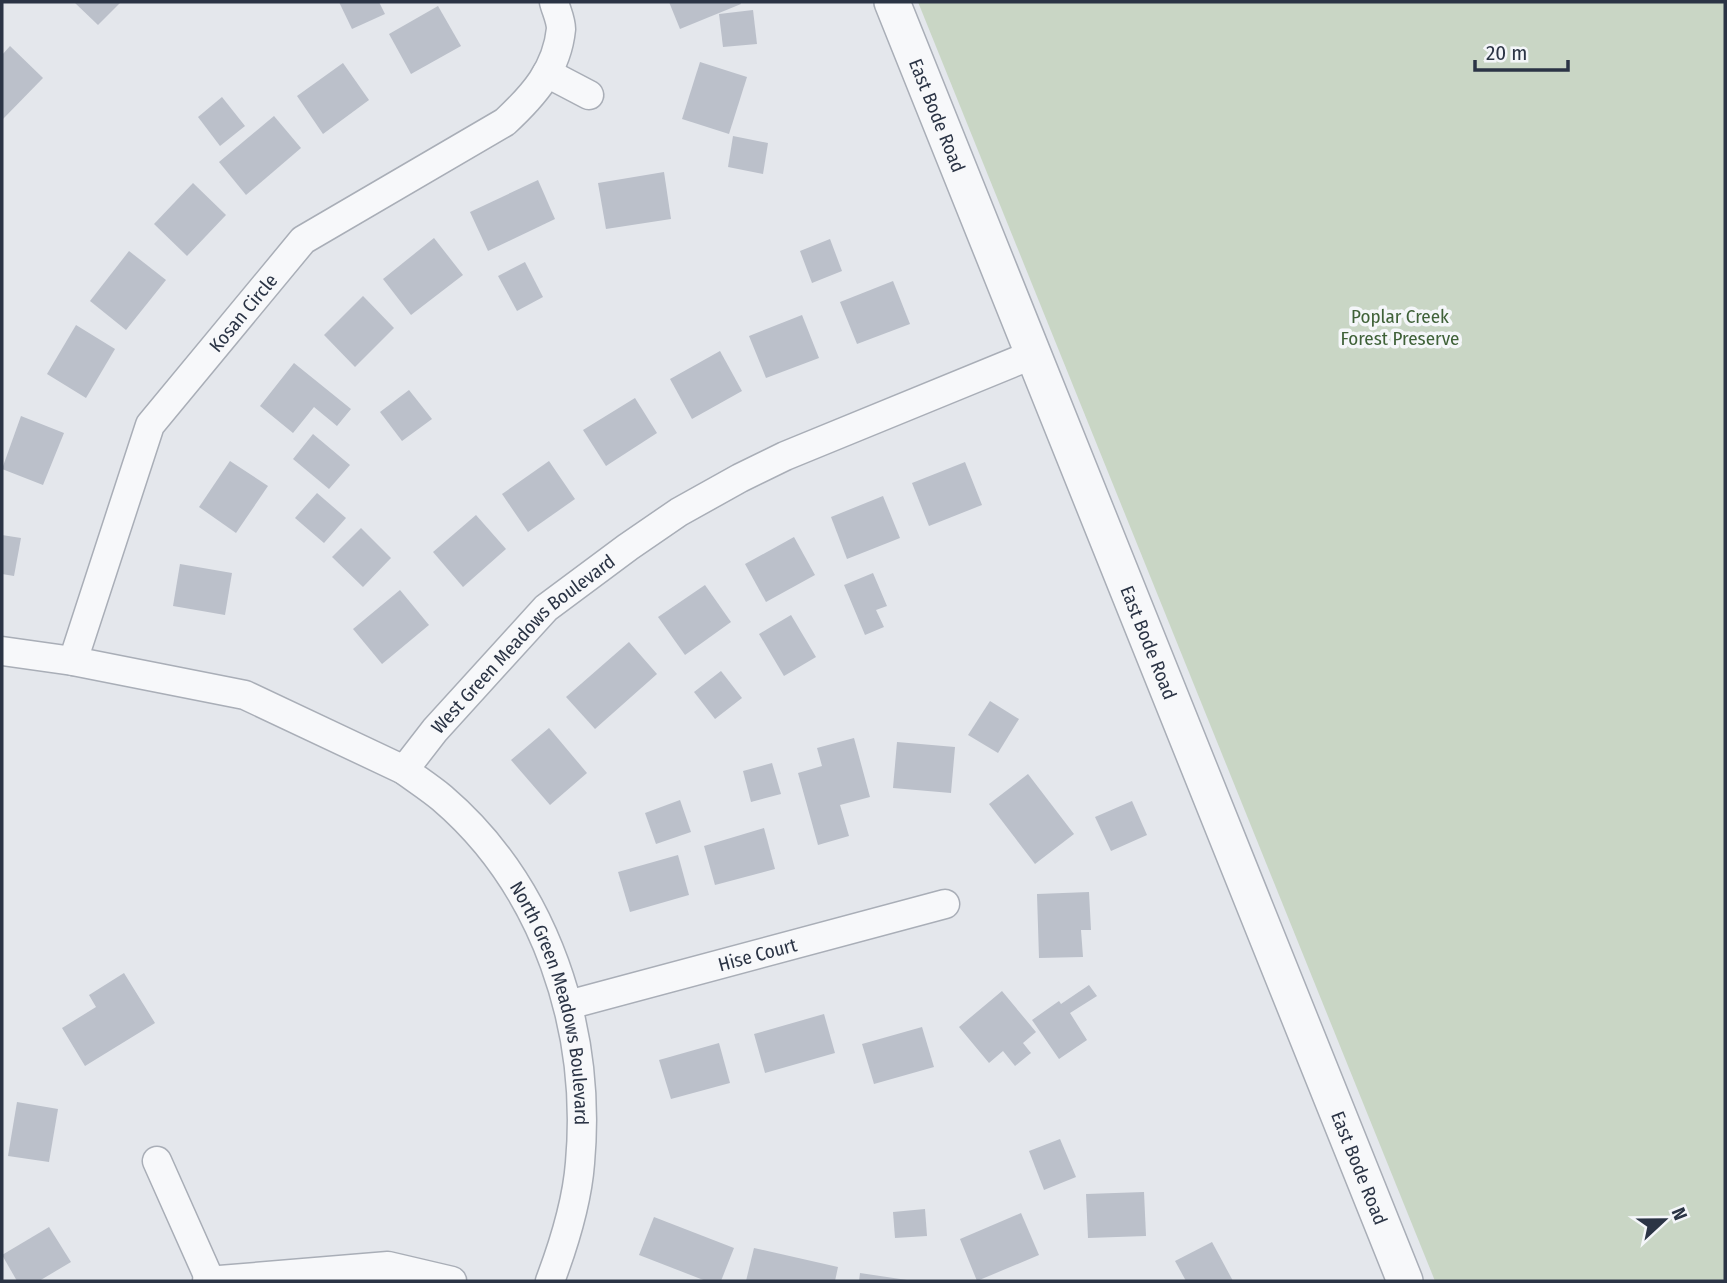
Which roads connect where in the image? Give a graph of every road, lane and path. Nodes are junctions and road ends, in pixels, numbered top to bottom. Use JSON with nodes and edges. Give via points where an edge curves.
{"nodes":[{"id":1,"x":554,"y":2,"type":"edge"},
{"id":2,"x":892,"y":2,"type":"edge"},
{"id":3,"x":547,"y":73,"type":"junction"},
{"id":4,"x":589,"y":95,"type":"dead end"},
{"id":5,"x":1034,"y":354,"type":"junction"},
{"id":6,"x":2,"y":651,"type":"edge"},
{"id":7,"x":73,"y":661,"type":"junction"},
{"id":8,"x":404,"y":770,"type":"junction"},
{"id":9,"x":945,"y":904,"type":"dead end"},
{"id":10,"x":568,"y":1005,"type":"junction"},
{"id":11,"x":158,"y":1161,"type":"dead end"},
{"id":12,"x":209,"y":1281,"type":"edge"},
{"id":13,"x":452,"y":1281,"type":"edge"},
{"id":14,"x":550,"y":1281,"type":"edge"},
{"id":15,"x":1405,"y":1281,"type":"edge"}],
"edges":[{"from":1,"to":3,"type":"street","name":"Kosan Circle","via":[[561,26]]},
{"from":2,"to":5,"type":"street","name":"East Bode Road"},
{"from":3,"to":4,"type":"street"},
{"from":3,"to":7,"type":"street","name":"Kosan Circle","via":[[533,96],[505,121],[303,240],[150,425]]},
{"from":5,"to":8,"type":"street","name":"West Green Meadows Boulevard","via":[[785,457],[679,512],[546,608]]},
{"from":5,"to":15,"type":"street","name":"East Bode Road"},
{"from":6,"to":7,"type":"street"},
{"from":7,"to":8,"type":"street","via":[[245,695]]},
{"from":8,"to":10,"type":"street","name":"North Green Meadows Boulevard","via":[[443,799],[508,873],[529,904]]},
{"from":9,"to":10,"type":"street","name":"Hise Court"},
{"from":10,"to":14,"type":"street","name":"North Green Meadows Boulevard","via":[[580,1074],[580,1165]]},
{"from":11,"to":12,"type":"street"},
{"from":12,"to":13,"type":"street","via":[[388,1266]]}]}
